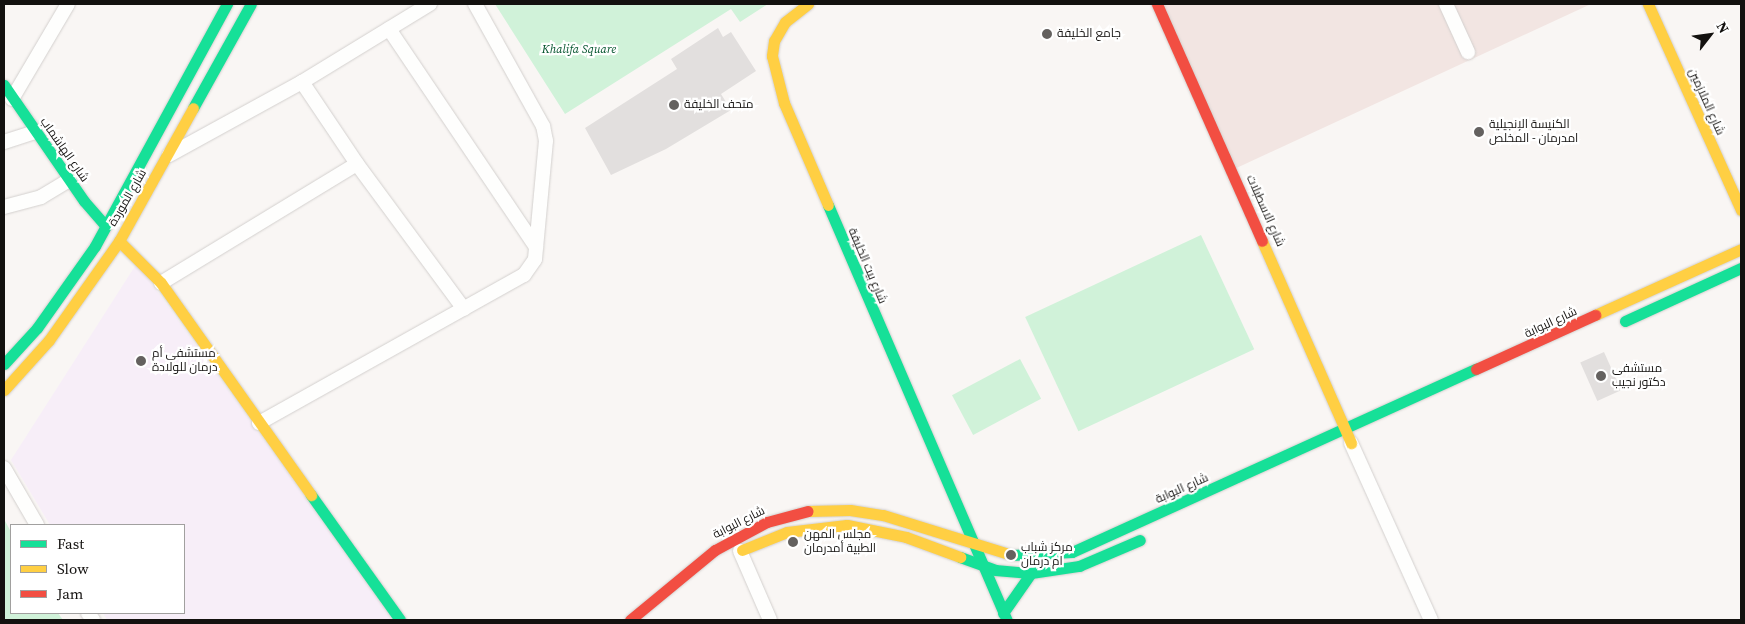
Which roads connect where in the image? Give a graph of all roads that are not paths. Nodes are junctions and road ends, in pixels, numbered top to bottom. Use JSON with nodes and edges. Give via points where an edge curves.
{"nodes":[{"id":1,"x":68,"y":4,"type":"edge"},
{"id":2,"x":227,"y":4,"type":"edge"},
{"id":3,"x":252,"y":4,"type":"edge"},
{"id":4,"x":430,"y":4,"type":"edge"},
{"id":5,"x":475,"y":4,"type":"edge"},
{"id":6,"x":808,"y":4,"type":"edge"},
{"id":7,"x":1157,"y":4,"type":"edge"},
{"id":8,"x":1446,"y":4,"type":"edge"},
{"id":9,"x":1648,"y":4,"type":"edge"},
{"id":10,"x":389,"y":29,"type":"junction"},
{"id":11,"x":1468,"y":52,"type":"dead end"},
{"id":12,"x":302,"y":82,"type":"junction"},
{"id":13,"x":4,"y":85,"type":"edge"},
{"id":14,"x":12,"y":99,"type":"junction"},
{"id":15,"x":35,"y":132,"type":"junction"},
{"id":16,"x":4,"y":142,"type":"edge"},
{"id":17,"x":167,"y":156,"type":"junction"},
{"id":18,"x":356,"y":164,"type":"junction"},
{"id":19,"x":69,"y":180,"type":"junction"},
{"id":20,"x":4,"y":207,"type":"edge"},
{"id":21,"x":1741,"y":210,"type":"edge"},
{"id":22,"x":106,"y":226,"type":"junction"},
{"id":23,"x":119,"y":241,"type":"junction"},
{"id":24,"x":536,"y":247,"type":"junction"},
{"id":25,"x":1741,"y":250,"type":"edge"},
{"id":26,"x":1741,"y":268,"type":"edge"},
{"id":27,"x":161,"y":283,"type":"junction"},
{"id":28,"x":464,"y":309,"type":"junction"},
{"id":29,"x":1617,"y":325,"type":"dead end"},
{"id":30,"x":4,"y":364,"type":"edge"},
{"id":31,"x":4,"y":390,"type":"edge"},
{"id":32,"x":259,"y":423,"type":"junction"},
{"id":33,"x":1350,"y":440,"type":"junction"},
{"id":34,"x":4,"y":468,"type":"edge"},
{"id":35,"x":36,"y":524,"type":"edge"},
{"id":36,"x":1149,"y":536,"type":"dead end"},
{"id":37,"x":972,"y":545,"type":"junction"},
{"id":38,"x":740,"y":551,"type":"junction"},
{"id":39,"x":727,"y":559,"type":"dead end"},
{"id":40,"x":981,"y":566,"type":"junction"},
{"id":41,"x":714,"y":568,"type":"dead end"},
{"id":42,"x":1031,"y":573,"type":"junction"},
{"id":43,"x":1005,"y":616,"type":"edge"},
{"id":44,"x":400,"y":620,"type":"edge"},
{"id":45,"x":630,"y":620,"type":"edge"},
{"id":46,"x":650,"y":620,"type":"edge"},
{"id":47,"x":770,"y":620,"type":"edge"},
{"id":48,"x":1431,"y":620,"type":"edge"}],
"edges":[{"from":1,"to":14,"type":"street"},
{"from":2,"to":22,"type":"main road","name":"شارع الموردة"},
{"from":3,"to":17,"type":"main road","name":"شارع الموردة"},
{"from":4,"to":10,"type":"street"},
{"from":5,"to":24,"type":"street","via":[[543,126],[546,141]]},
{"from":6,"to":37,"type":"main road","name":"شارع بيت الخليفة","via":[[785,22],[774,41],[772,56],[784,103]]},
{"from":7,"to":33,"type":"main road","name":"شارع الاسطبلات"},
{"from":8,"to":11,"type":"street"},
{"from":9,"to":21,"type":"main road","name":"شارع الملازمين"},
{"from":10,"to":12,"type":"street"},
{"from":10,"to":24,"type":"street"},
{"from":12,"to":17,"type":"street"},
{"from":12,"to":18,"type":"street"},
{"from":13,"to":14,"type":"main road","name":"شارع الهاشماب"},
{"from":14,"to":15,"type":"main road","name":"شارع الهاشماب"},
{"from":15,"to":16,"type":"street"},
{"from":15,"to":19,"type":"main road","name":"شارع الهاشماب"},
{"from":17,"to":23,"type":"main road","name":"شارع الموردة"},
{"from":18,"to":27,"type":"street"},
{"from":18,"to":28,"type":"street"},
{"from":19,"to":20,"type":"street","via":[[40,197]]},
{"from":19,"to":22,"type":"main road","name":"شارع الهاشماب"},
{"from":22,"to":30,"type":"main road","name":"شارع الموردة","via":[[66,289]]},
{"from":23,"to":27,"type":"main road"},
{"from":23,"to":31,"type":"main road","name":"شارع الموردة","via":[[49,340]]},
{"from":24,"to":28,"type":"street","via":[[535,259],[524,275]]},
{"from":25,"to":33,"type":"main road","name":"شارع البوابة"},
{"from":26,"to":29,"type":"main road"},
{"from":27,"to":32,"type":"main road"},
{"from":28,"to":32,"type":"street"},
{"from":32,"to":44,"type":"main road"},
{"from":33,"to":37,"type":"main road","name":"شارع البوابة","via":[[1072,552],[1027,557]]},
{"from":33,"to":48,"type":"street"},
{"from":34,"to":35,"type":"street"},
{"from":36,"to":42,"type":"main road","name":"شارع البوابة","via":[[1079,566]]},
{"from":37,"to":40,"type":"main road","name":"شارع بيت الخليفة"},
{"from":37,"to":45,"type":"main road","name":"شارع البوابة","via":[[883,515],[850,510],[807,511],[767,522],[722,546]]},
{"from":38,"to":39,"type":"main road","name":"شارع البوابة"},
{"from":38,"to":40,"type":"main road","name":"شارع البوابة","via":[[787,532],[848,525],[906,537]]},
{"from":38,"to":47,"type":"street"},
{"from":40,"to":42,"type":"main road","name":"شارع البوابة"},
{"from":40,"to":43,"type":"main road","name":"شارع بيت الخليفة"},
{"from":41,"to":46,"type":"main road"},
{"from":42,"to":43,"type":"main road"}]}
